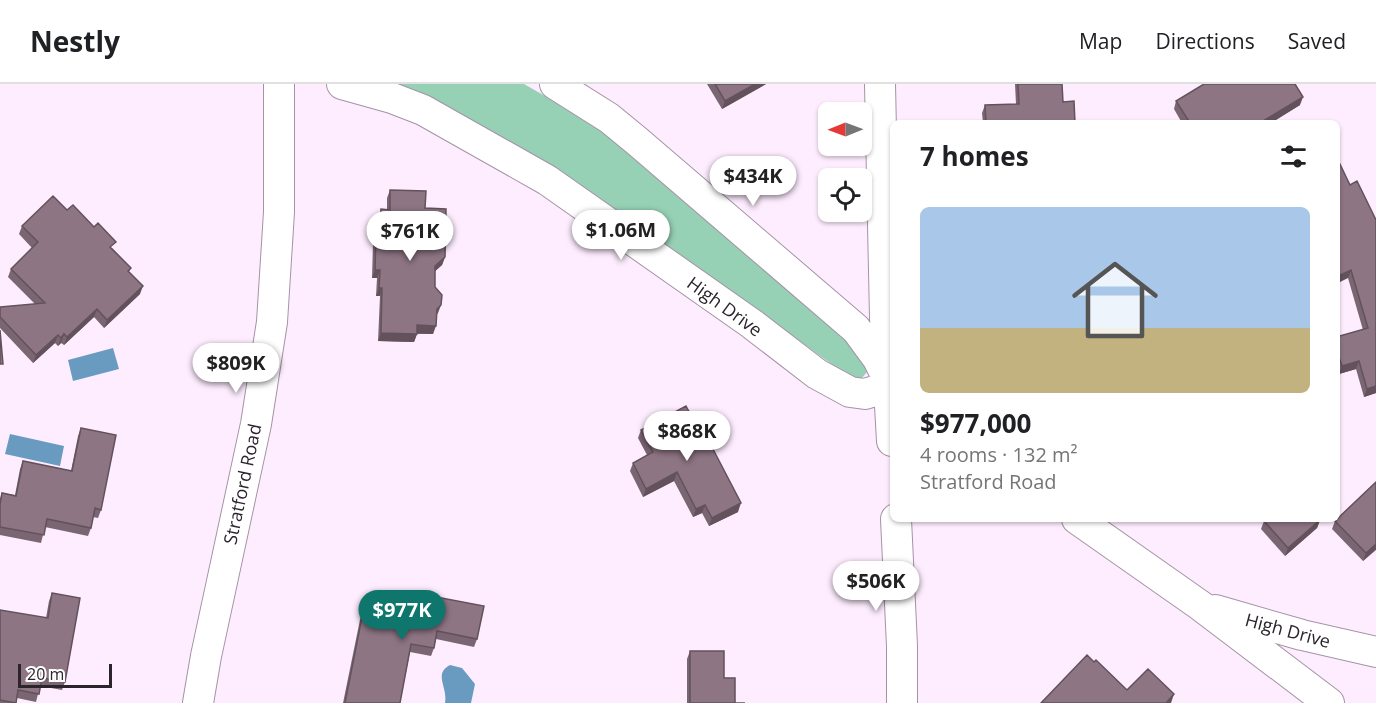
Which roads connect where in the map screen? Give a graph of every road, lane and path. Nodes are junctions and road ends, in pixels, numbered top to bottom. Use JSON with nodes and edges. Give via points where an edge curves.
{"nodes":[{"id":1,"x":279,"y":84,"type":"edge"},
{"id":2,"x":342,"y":84,"type":"edge"},
{"id":3,"x":555,"y":84,"type":"edge"},
{"id":4,"x":880,"y":84,"type":"edge"},
{"id":5,"x":890,"y":376,"type":"edge"},
{"id":6,"x":890,"y":385,"type":"edge"},
{"id":7,"x":890,"y":387,"type":"edge"},
{"id":8,"x":896,"y":522,"type":"edge"},
{"id":9,"x":1081,"y":522,"type":"edge"},
{"id":10,"x":1201,"y":606,"type":"junction"},
{"id":11,"x":1376,"y":652,"type":"edge"},
{"id":12,"x":198,"y":703,"type":"edge"},
{"id":13,"x":902,"y":703,"type":"edge"},
{"id":14,"x":1329,"y":703,"type":"edge"}],
"edges":[{"from":1,"to":12,"type":"street","name":"Stratford Road","via":[[279,212],[272,322],[256,424]]},
{"from":2,"to":7,"type":"street","name":"High Drive","via":[[423,111],[547,180],[817,374],[850,392],[865,394]]},
{"from":3,"to":6,"type":"street","via":[[628,133],[856,329],[878,359]]},
{"from":4,"to":5,"type":"street","via":[[885,318]]},
{"from":8,"to":13,"type":"street"},
{"from":9,"to":10,"type":"street","name":"High Drive"},
{"from":10,"to":11,"type":"street","name":"High Drive"},
{"from":10,"to":14,"type":"street","name":"High Drive"}]}
